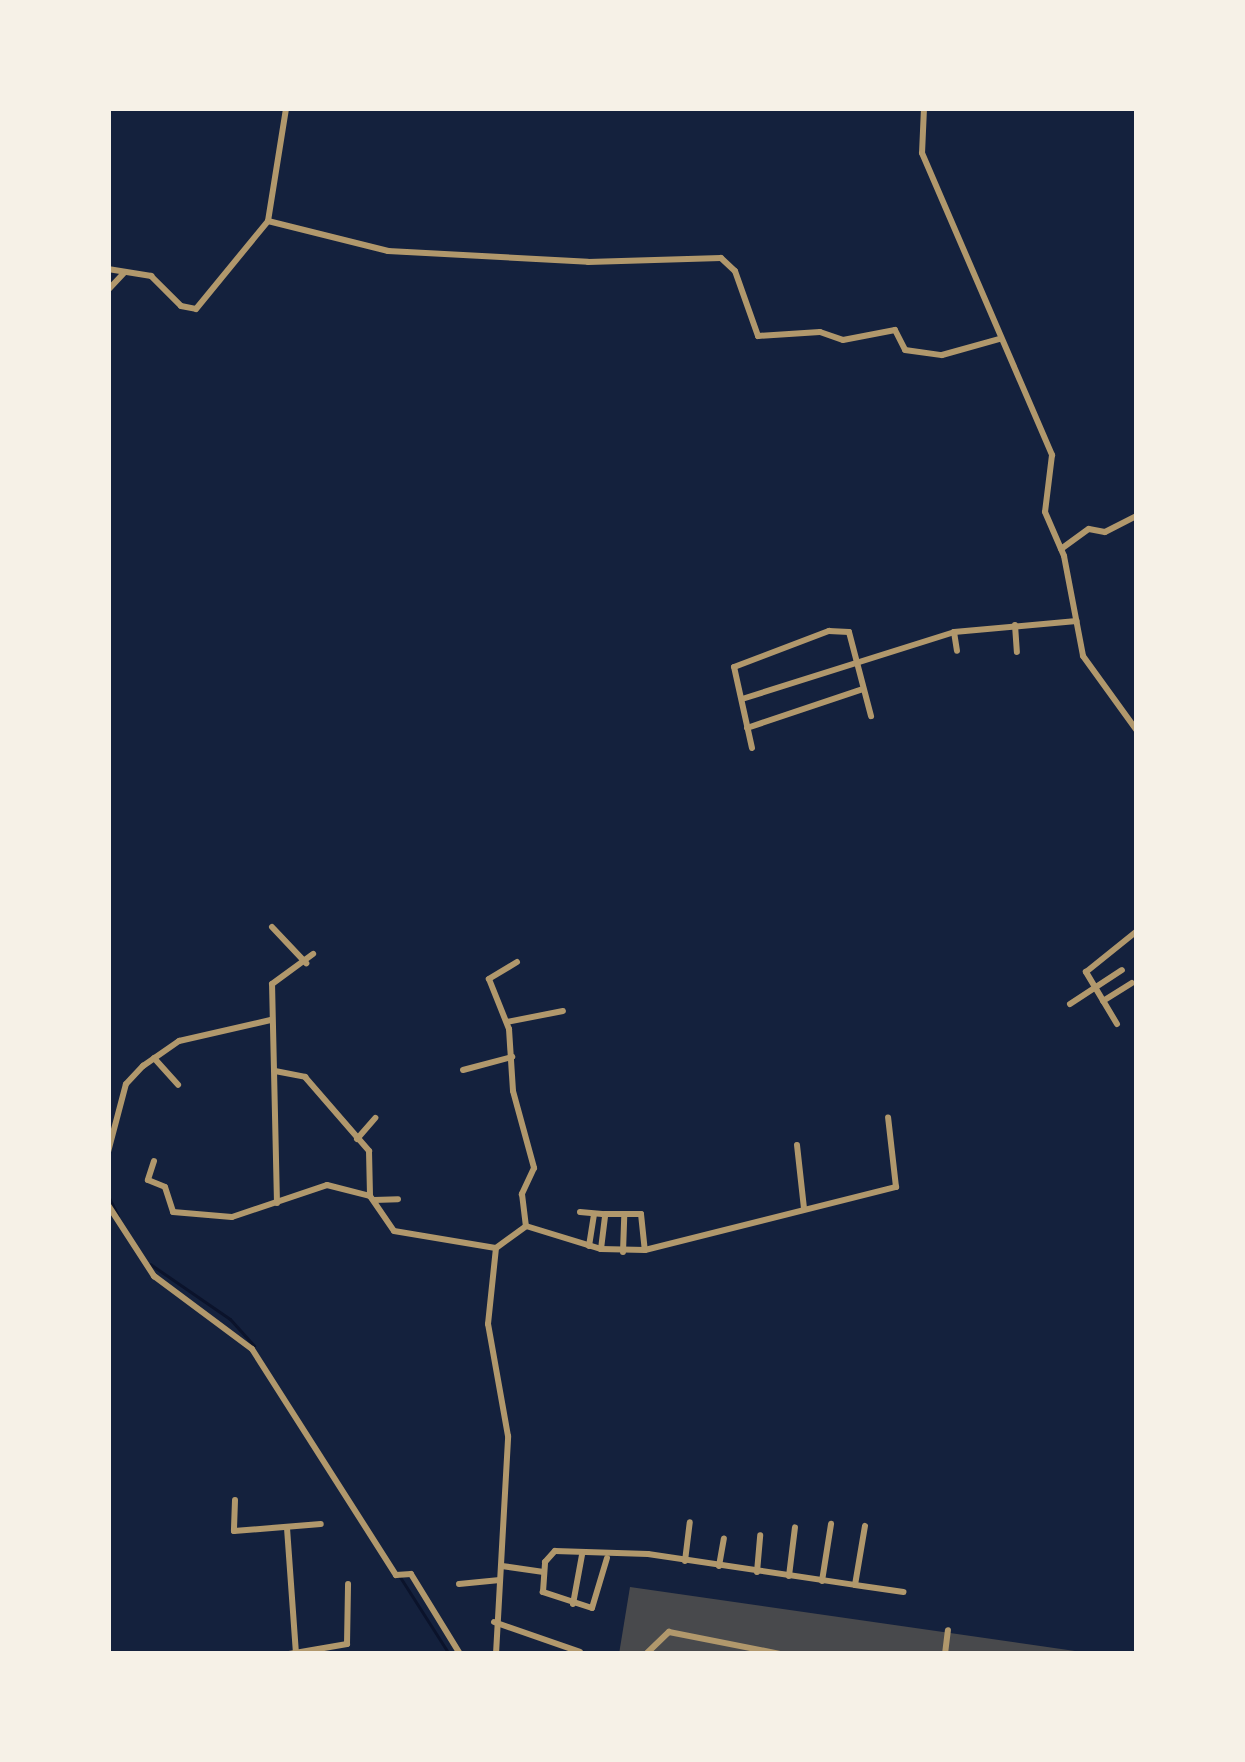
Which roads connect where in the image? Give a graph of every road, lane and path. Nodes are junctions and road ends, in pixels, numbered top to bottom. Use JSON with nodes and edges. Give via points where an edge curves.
{"nodes":[{"id":1,"x":924,"y":108,"type":"edge"},
{"id":2,"x":284,"y":109,"type":"edge"},
{"id":3,"x":268,"y":221,"type":"junction"},
{"id":4,"x":108,"y":269,"type":"edge"},
{"id":5,"x":124,"y":273,"type":"junction"},
{"id":6,"x":108,"y":290,"type":"edge"},
{"id":7,"x":999,"y":340,"type":"junction"},
{"id":8,"x":1137,"y":516,"type":"edge"},
{"id":9,"x":1061,"y":549,"type":"junction"},
{"id":10,"x":1077,"y":621,"type":"junction"},
{"id":11,"x":1015,"y":624,"type":"junction"},
{"id":12,"x":954,"y":632,"type":"junction"},
{"id":13,"x":957,"y":651,"type":"dead end"},
{"id":14,"x":1017,"y":652,"type":"dead end"},
{"id":15,"x":858,"y":660,"type":"junction"},
{"id":16,"x":864,"y":689,"type":"junction"},
{"id":17,"x":742,"y":699,"type":"junction"},
{"id":18,"x":871,"y":716,"type":"dead end"},
{"id":19,"x":747,"y":728,"type":"junction"},
{"id":20,"x":1137,"y":730,"type":"edge"},
{"id":21,"x":752,"y":748,"type":"dead end"},
{"id":22,"x":272,"y":927,"type":"dead end"},
{"id":23,"x":1137,"y":932,"type":"edge"},
{"id":24,"x":313,"y":954,"type":"dead end"},
{"id":25,"x":306,"y":962,"type":"junction"},
{"id":26,"x":517,"y":962,"type":"dead end"},
{"id":27,"x":1122,"y":970,"type":"dead end"},
{"id":28,"x":1132,"y":983,"type":"dead end"},
{"id":29,"x":1096,"y":988,"type":"junction"},
{"id":30,"x":1103,"y":1001,"type":"junction"},
{"id":31,"x":1070,"y":1004,"type":"dead end"},
{"id":32,"x":562,"y":1011,"type":"dead end"},
{"id":33,"x":271,"y":1020,"type":"junction"},
{"id":34,"x":507,"y":1022,"type":"junction"},
{"id":35,"x":1117,"y":1024,"type":"dead end"},
{"id":36,"x":154,"y":1058,"type":"junction"},
{"id":37,"x":512,"y":1058,"type":"junction"},
{"id":38,"x":464,"y":1070,"type":"dead end"},
{"id":39,"x":275,"y":1071,"type":"junction"},
{"id":40,"x":178,"y":1085,"type":"dead end"},
{"id":41,"x":888,"y":1117,"type":"dead end"},
{"id":42,"x":375,"y":1118,"type":"dead end"},
{"id":43,"x":357,"y":1139,"type":"junction"},
{"id":44,"x":797,"y":1145,"type":"dead end"},
{"id":45,"x":108,"y":1152,"type":"edge"},
{"id":46,"x":154,"y":1161,"type":"dead end"},
{"id":47,"x":372,"y":1198,"type":"junction"},
{"id":48,"x":398,"y":1199,"type":"dead end"},
{"id":49,"x":277,"y":1203,"type":"junction"},
{"id":50,"x":108,"y":1205,"type":"edge"},
{"id":51,"x":804,"y":1208,"type":"junction"},
{"id":52,"x":580,"y":1212,"type":"dead end"},
{"id":53,"x":594,"y":1214,"type":"junction"},
{"id":54,"x":605,"y":1214,"type":"junction"},
{"id":55,"x":624,"y":1214,"type":"junction"},
{"id":56,"x":526,"y":1226,"type":"junction"},
{"id":57,"x":589,"y":1246,"type":"junction"},
{"id":58,"x":496,"y":1248,"type":"junction"},
{"id":59,"x":601,"y":1249,"type":"junction"},
{"id":60,"x":645,"y":1250,"type":"junction"},
{"id":61,"x":623,"y":1252,"type":"junction"},
{"id":62,"x":236,"y":1500,"type":"dead end"},
{"id":63,"x":690,"y":1522,"type":"dead end"},
{"id":64,"x":320,"y":1524,"type":"dead end"},
{"id":65,"x":832,"y":1524,"type":"dead end"},
{"id":66,"x":865,"y":1526,"type":"dead end"},
{"id":67,"x":795,"y":1527,"type":"dead end"},
{"id":68,"x":287,"y":1528,"type":"junction"},
{"id":69,"x":760,"y":1535,"type":"dead end"},
{"id":70,"x":724,"y":1538,"type":"dead end"},
{"id":71,"x":582,"y":1555,"type":"junction"},
{"id":72,"x":608,"y":1558,"type":"junction"},
{"id":73,"x":685,"y":1562,"type":"junction"},
{"id":74,"x":502,"y":1566,"type":"junction"},
{"id":75,"x":719,"y":1566,"type":"junction"},
{"id":76,"x":544,"y":1572,"type":"junction"},
{"id":77,"x":757,"y":1572,"type":"junction"},
{"id":78,"x":789,"y":1576,"type":"junction"},
{"id":79,"x":500,"y":1580,"type":"junction"},
{"id":80,"x":822,"y":1580,"type":"junction"},
{"id":81,"x":348,"y":1584,"type":"dead end"},
{"id":82,"x":459,"y":1584,"type":"dead end"},
{"id":83,"x":855,"y":1585,"type":"junction"},
{"id":84,"x":903,"y":1592,"type":"dead end"},
{"id":85,"x":573,"y":1604,"type":"junction"},
{"id":86,"x":494,"y":1622,"type":"junction"},
{"id":87,"x":948,"y":1630,"type":"dead end"},
{"id":88,"x":580,"y":1652,"type":"edge"},
{"id":89,"x":294,"y":1654,"type":"edge"},
{"id":90,"x":460,"y":1654,"type":"edge"},
{"id":91,"x":496,"y":1654,"type":"edge"},
{"id":92,"x":646,"y":1654,"type":"edge"},
{"id":93,"x":780,"y":1654,"type":"edge"},
{"id":94,"x":946,"y":1654,"type":"edge"}],
"edges":[{"from":1,"to":7,"type":"street","via":[[922,153],[959,224]]},
{"from":2,"to":3,"type":"street"},
{"from":3,"to":5,"type":"street","via":[[196,310],[151,276]]},
{"from":3,"to":7,"type":"street","via":[[388,251],[588,262],[721,258],[735,271],[758,336],[820,332],[843,340],[895,330],[904,350],[942,355]]},
{"from":4,"to":5,"type":"street"},
{"from":5,"to":6,"type":"street"},
{"from":7,"to":9,"type":"street","via":[[1052,455],[1045,512]]},
{"from":8,"to":9,"type":"street","via":[[1105,532],[1089,529]]},
{"from":9,"to":10,"type":"street"},
{"from":10,"to":11,"type":"street"},
{"from":10,"to":20,"type":"street","via":[[1097,684]]},
{"from":11,"to":12,"type":"street"},
{"from":11,"to":14,"type":"street"},
{"from":12,"to":13,"type":"street"},
{"from":12,"to":15,"type":"street"},
{"from":15,"to":16,"type":"street"},
{"from":15,"to":17,"type":"street"},
{"from":15,"to":17,"type":"street","via":[[845,628],[800,640],[736,666]]},
{"from":16,"to":18,"type":"street"},
{"from":16,"to":19,"type":"street"},
{"from":17,"to":19,"type":"street"},
{"from":19,"to":21,"type":"street"},
{"from":22,"to":25,"type":"street"},
{"from":23,"to":29,"type":"street","via":[[1086,970]]},
{"from":24,"to":25,"type":"street"},
{"from":25,"to":33,"type":"street","via":[[275,976]]},
{"from":26,"to":34,"type":"street","via":[[490,976]]},
{"from":27,"to":29,"type":"street"},
{"from":28,"to":30,"type":"street"},
{"from":29,"to":30,"type":"street"},
{"from":29,"to":31,"type":"street"},
{"from":30,"to":35,"type":"street"},
{"from":32,"to":34,"type":"street"},
{"from":33,"to":36,"type":"street","via":[[178,1041]]},
{"from":33,"to":39,"type":"street"},
{"from":34,"to":37,"type":"street"},
{"from":36,"to":40,"type":"street"},
{"from":36,"to":45,"type":"street","via":[[126,1084]]},
{"from":37,"to":38,"type":"street"},
{"from":37,"to":56,"type":"street","via":[[535,1172],[523,1194]]},
{"from":39,"to":43,"type":"street","via":[[305,1077]]},
{"from":39,"to":49,"type":"street"},
{"from":41,"to":51,"type":"street","via":[[898,1186]]},
{"from":42,"to":43,"type":"street"},
{"from":43,"to":47,"type":"street","via":[[370,1154]]},
{"from":44,"to":51,"type":"street"},
{"from":46,"to":49,"type":"street","via":[[148,1180],[164,1187],[169,1210],[232,1217]]},
{"from":47,"to":48,"type":"street"},
{"from":47,"to":49,"type":"street","via":[[327,1185]]},
{"from":47,"to":58,"type":"street","via":[[407,1238]]},
{"from":50,"to":90,"type":"street","via":[[154,1276],[252,1349]]},
{"from":51,"to":60,"type":"street"},
{"from":52,"to":53,"type":"street"},
{"from":53,"to":54,"type":"street"},
{"from":53,"to":57,"type":"street"},
{"from":54,"to":55,"type":"street"},
{"from":54,"to":59,"type":"street"},
{"from":55,"to":60,"type":"street","via":[[644,1216]]},
{"from":55,"to":61,"type":"street"},
{"from":56,"to":57,"type":"street"},
{"from":56,"to":58,"type":"street"},
{"from":57,"to":59,"type":"street"},
{"from":58,"to":74,"type":"street","via":[[488,1310],[507,1415]]},
{"from":59,"to":61,"type":"street"},
{"from":60,"to":61,"type":"street"},
{"from":62,"to":68,"type":"street","via":[[234,1531]]},
{"from":63,"to":73,"type":"street"},
{"from":64,"to":68,"type":"street"},
{"from":65,"to":80,"type":"street"},
{"from":66,"to":83,"type":"street"},
{"from":67,"to":78,"type":"street"},
{"from":68,"to":89,"type":"street"},
{"from":69,"to":77,"type":"street"},
{"from":70,"to":75,"type":"street"},
{"from":71,"to":72,"type":"street"},
{"from":71,"to":76,"type":"street","via":[[551,1552]]},
{"from":71,"to":85,"type":"street"},
{"from":72,"to":73,"type":"street","via":[[625,1552]]},
{"from":72,"to":85,"type":"street","via":[[592,1608]]},
{"from":73,"to":75,"type":"street"},
{"from":74,"to":76,"type":"street"},
{"from":74,"to":79,"type":"street"},
{"from":75,"to":77,"type":"street"},
{"from":76,"to":85,"type":"street","via":[[544,1593]]},
{"from":77,"to":78,"type":"street"},
{"from":78,"to":80,"type":"street"},
{"from":79,"to":82,"type":"street"},
{"from":79,"to":86,"type":"street"},
{"from":80,"to":83,"type":"street"},
{"from":81,"to":89,"type":"street","via":[[348,1644]]},
{"from":83,"to":84,"type":"street"},
{"from":86,"to":88,"type":"street"},
{"from":86,"to":91,"type":"street"},
{"from":87,"to":94,"type":"street"},
{"from":92,"to":93,"type":"street","via":[[668,1632]]}]}
